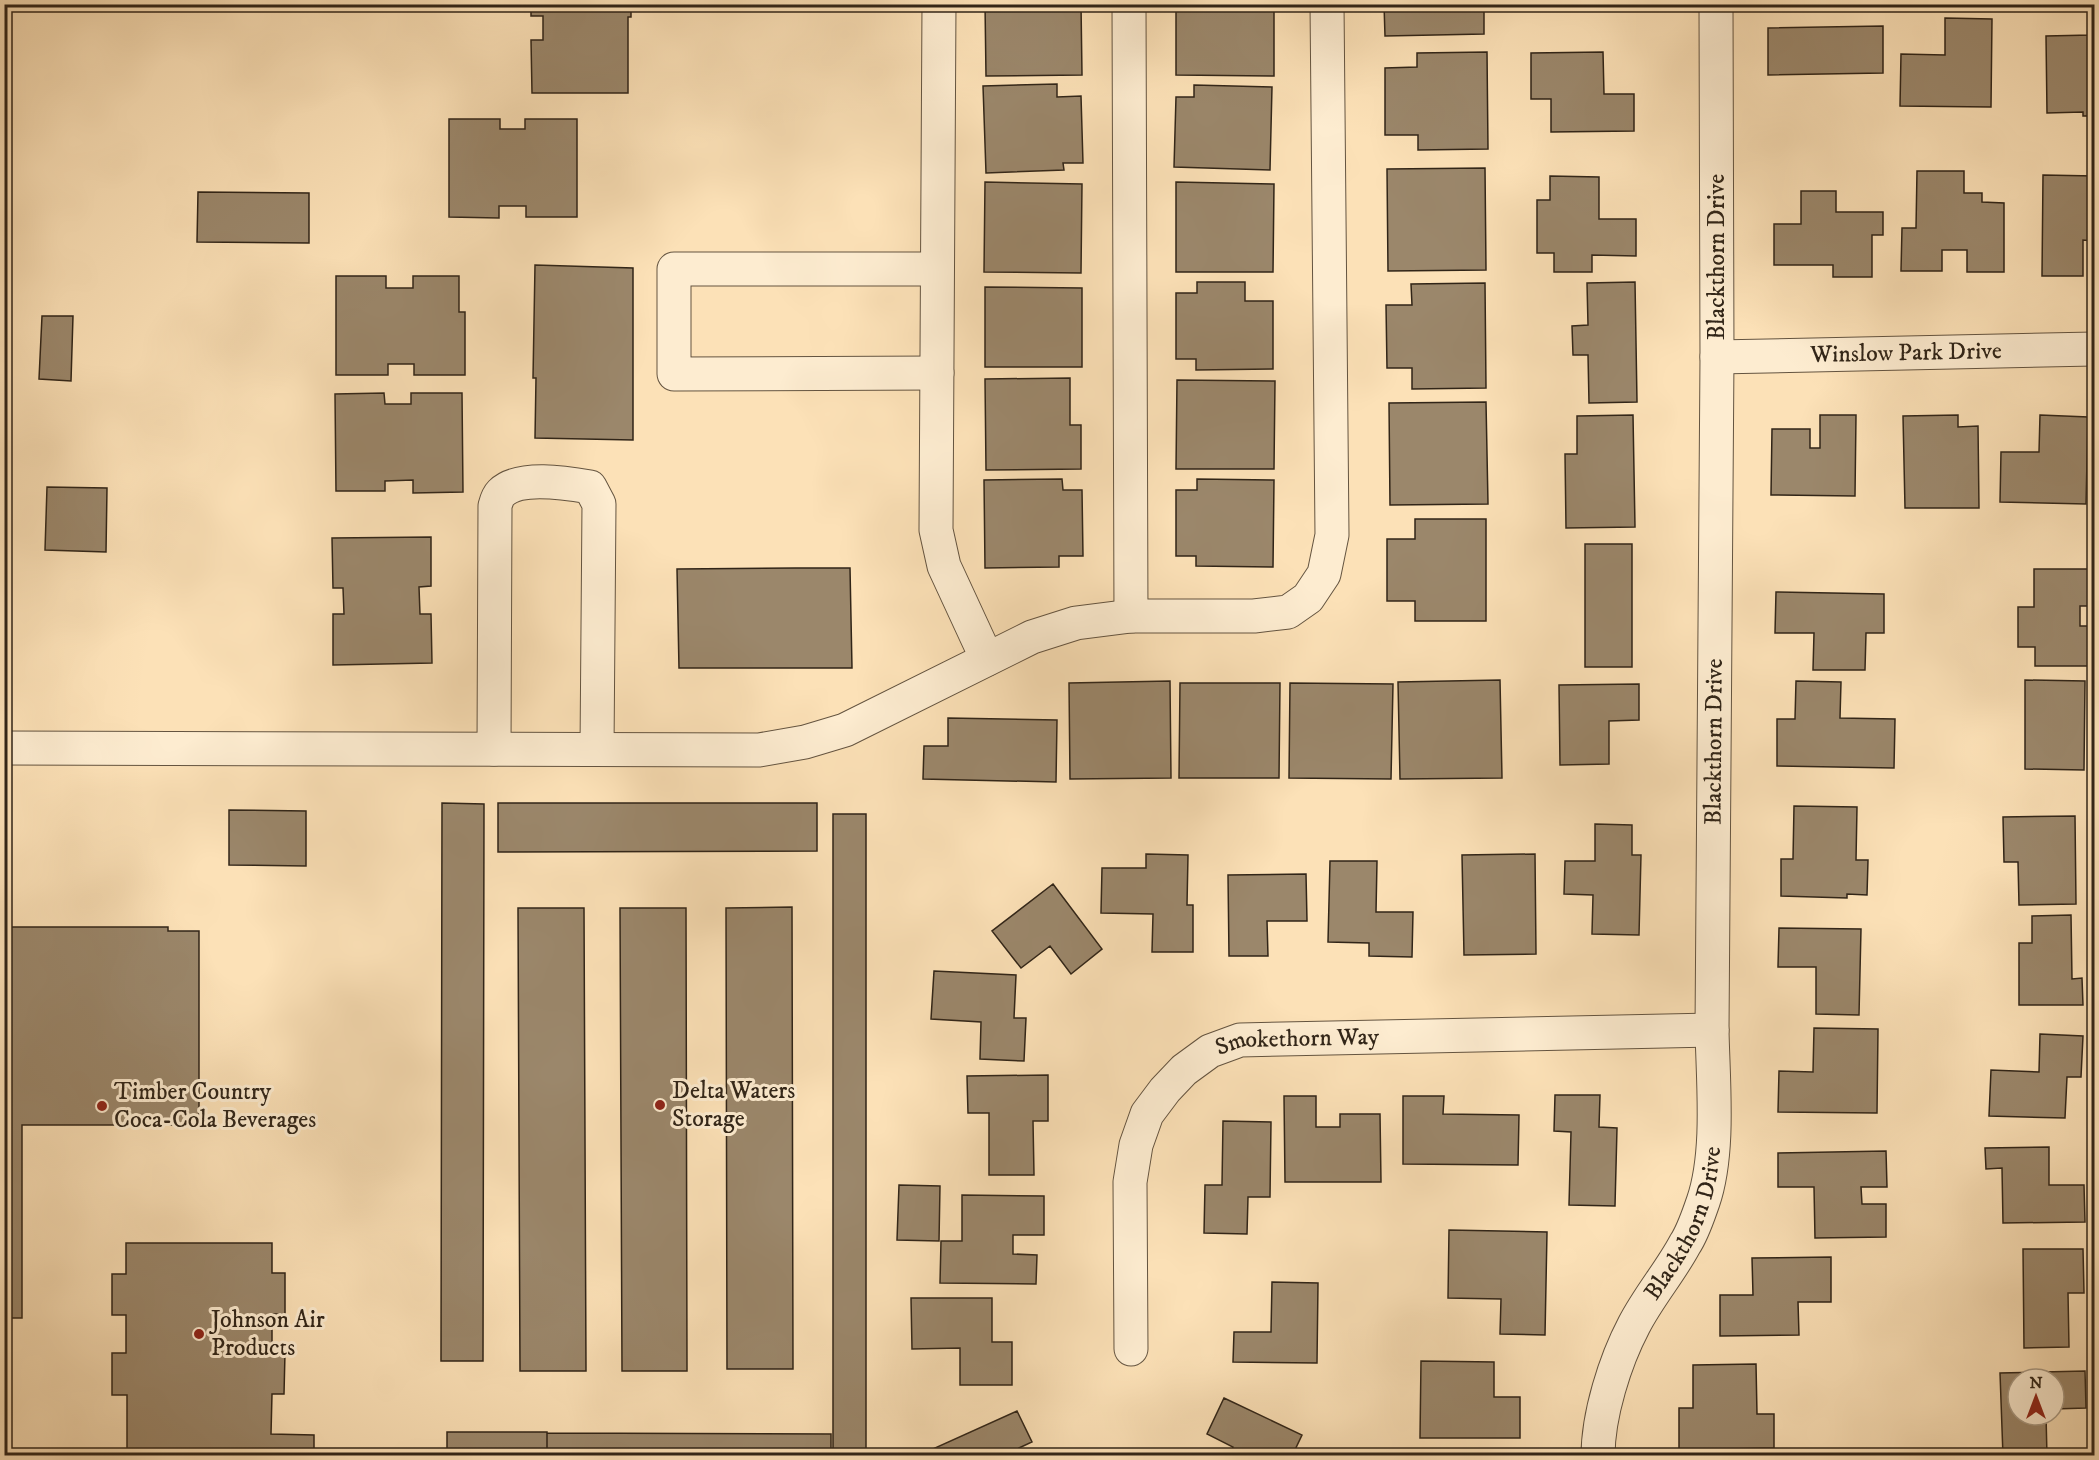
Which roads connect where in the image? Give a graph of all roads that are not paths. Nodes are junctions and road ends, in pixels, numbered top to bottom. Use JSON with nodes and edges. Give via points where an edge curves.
{"nodes":[{"id":1,"x":939,"y":4,"type":"edge"},
{"id":2,"x":1129,"y":4,"type":"edge"},
{"id":3,"x":1327,"y":4,"type":"edge"},
{"id":4,"x":1716,"y":4,"type":"edge"},
{"id":5,"x":938,"y":269,"type":"junction"},
{"id":6,"x":2094,"y":349,"type":"edge"},
{"id":7,"x":1717,"y":357,"type":"junction"},
{"id":8,"x":937,"y":372,"type":"junction"},
{"id":9,"x":1131,"y":616,"type":"junction"},
{"id":10,"x":987,"y":659,"type":"junction"},
{"id":11,"x":4,"y":748,"type":"edge"},
{"id":12,"x":494,"y":749,"type":"junction"},
{"id":13,"x":597,"y":749,"type":"junction"},
{"id":14,"x":1712,"y":1030,"type":"junction"},
{"id":15,"x":1131,"y":1349,"type":"dead end"},
{"id":16,"x":1598,"y":1455,"type":"edge"}],
"edges":[{"from":1,"to":5,"type":"street"},
{"from":2,"to":9,"type":"street"},
{"from":3,"to":9,"type":"street","via":[[1332,535],[1324,574],[1308,598],[1288,612],[1254,616]]},
{"from":4,"to":7,"type":"street","name":"Blackthorn Drive"},
{"from":5,"to":8,"type":"street"},
{"from":5,"to":8,"type":"street","via":[[674,269],[674,374]]},
{"from":6,"to":7,"type":"street","name":"Winslow Park Drive"},
{"from":7,"to":14,"type":"street","name":"Blackthorn Drive"},
{"from":8,"to":10,"type":"street","via":[[936,530],[944,566]]},
{"from":9,"to":10,"type":"street","via":[[1076,624],[1032,637]]},
{"from":10,"to":13,"type":"street","via":[[845,730],[805,742],[759,750]]},
{"from":11,"to":12,"type":"street"},
{"from":12,"to":13,"type":"street"},
{"from":12,"to":13,"type":"street","via":[[495,506],[501,493],[521,483],[565,483],[590,487],[599,504]]},
{"from":14,"to":15,"type":"street","name":"Smokethorn Way","via":[[1240,1040],[1210,1051],[1165,1089],[1147,1114],[1136,1144],[1130,1182]]},
{"from":14,"to":16,"type":"street","name":"Blackthorn Drive","via":[[1713,1128],[1703,1200],[1686,1244],[1633,1325],[1617,1363],[1605,1406]]}]}
